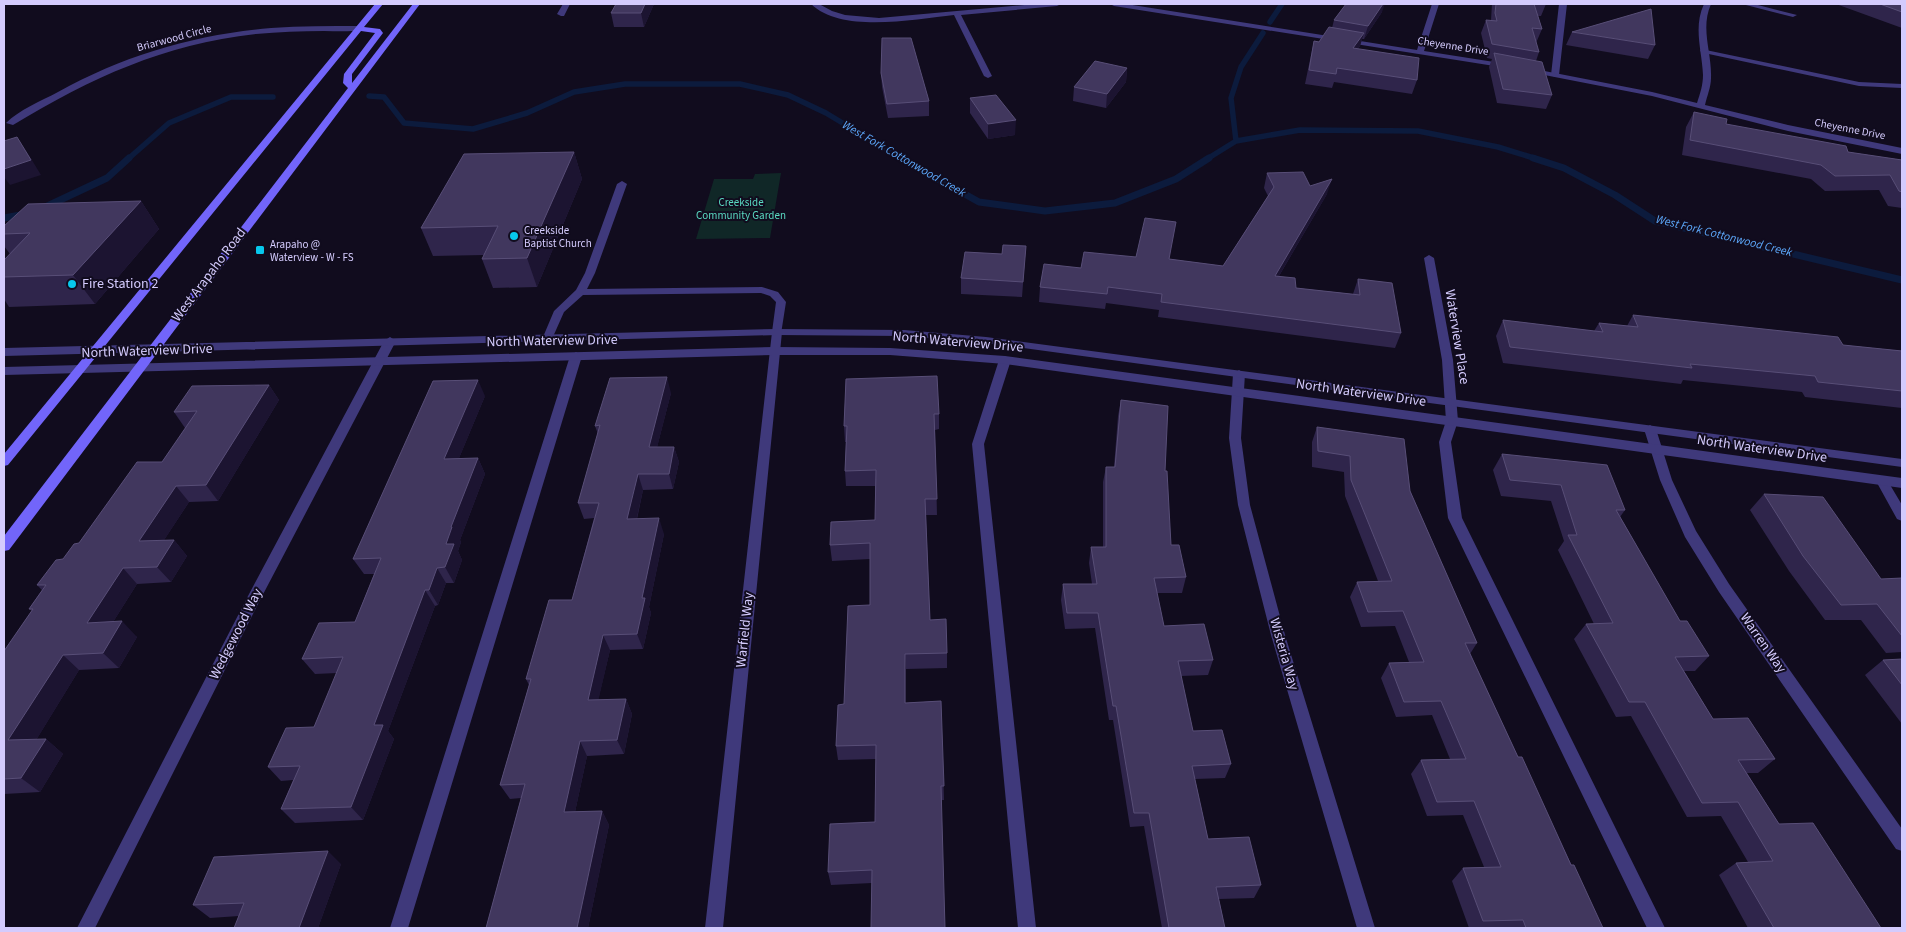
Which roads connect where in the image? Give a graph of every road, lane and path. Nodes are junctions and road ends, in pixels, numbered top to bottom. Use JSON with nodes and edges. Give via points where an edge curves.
{"nodes":[{"id":1,"x":379,"y":4,"type":"edge"},
{"id":2,"x":416,"y":4,"type":"edge"},
{"id":3,"x":566,"y":4,"type":"edge"},
{"id":4,"x":815,"y":4,"type":"edge"},
{"id":5,"x":1057,"y":4,"type":"edge"},
{"id":6,"x":1114,"y":4,"type":"edge"},
{"id":7,"x":1436,"y":4,"type":"edge"},
{"id":8,"x":1563,"y":4,"type":"edge"},
{"id":9,"x":1707,"y":4,"type":"edge"},
{"id":10,"x":1746,"y":4,"type":"edge"},
{"id":11,"x":1132,"y":5,"type":"edge"},
{"id":12,"x":956,"y":13,"type":"junction"},
{"id":13,"x":561,"y":14,"type":"dead end"},
{"id":14,"x":1794,"y":14,"type":"dead end"},
{"id":15,"x":359,"y":28,"type":"junction"},
{"id":16,"x":1704,"y":50,"type":"junction"},
{"id":17,"x":1420,"y":52,"type":"junction"},
{"id":18,"x":1555,"y":75,"type":"junction"},
{"id":19,"x":988,"y":76,"type":"dead end"},
{"id":20,"x":1902,"y":86,"type":"edge"},
{"id":21,"x":349,"y":90,"type":"junction"},
{"id":22,"x":1701,"y":105,"type":"junction"},
{"id":23,"x":10,"y":123,"type":"dead end"},
{"id":24,"x":1902,"y":151,"type":"edge"},
{"id":25,"x":622,"y":184,"type":"dead end"},
{"id":26,"x":1428,"y":258,"type":"dead end"},
{"id":27,"x":580,"y":292,"type":"junction"},
{"id":28,"x":777,"y":332,"type":"junction"},
{"id":29,"x":548,"y":338,"type":"junction"},
{"id":30,"x":390,"y":341,"type":"junction"},
{"id":31,"x":155,"y":347,"type":"junction"},
{"id":32,"x":96,"y":349,"type":"junction"},
{"id":33,"x":774,"y":351,"type":"junction"},
{"id":34,"x":4,"y":352,"type":"edge"},
{"id":35,"x":576,"y":356,"type":"junction"},
{"id":36,"x":379,"y":360,"type":"junction"},
{"id":37,"x":1005,"y":360,"type":"junction"},
{"id":38,"x":140,"y":366,"type":"junction"},
{"id":39,"x":81,"y":368,"type":"junction"},
{"id":40,"x":4,"y":371,"type":"edge"},
{"id":41,"x":1239,"y":374,"type":"junction"},
{"id":42,"x":1237,"y":392,"type":"junction"},
{"id":43,"x":1452,"y":402,"type":"junction"},
{"id":44,"x":1452,"y":421,"type":"junction"},
{"id":45,"x":1650,"y":429,"type":"junction"},
{"id":46,"x":1656,"y":450,"type":"junction"},
{"id":47,"x":4,"y":462,"type":"edge"},
{"id":48,"x":1902,"y":462,"type":"edge"},
{"id":49,"x":1882,"y":481,"type":"junction"},
{"id":50,"x":1902,"y":483,"type":"edge"},
{"id":51,"x":1902,"y":516,"type":"edge"},
{"id":52,"x":4,"y":546,"type":"edge"},
{"id":53,"x":1902,"y":843,"type":"edge"},
{"id":54,"x":86,"y":928,"type":"edge"},
{"id":55,"x":399,"y":928,"type":"edge"},
{"id":56,"x":714,"y":928,"type":"edge"},
{"id":57,"x":1027,"y":928,"type":"edge"},
{"id":58,"x":1366,"y":928,"type":"edge"},
{"id":59,"x":1656,"y":928,"type":"edge"}],
"edges":[{"from":1,"to":15,"type":"main road"},
{"from":2,"to":21,"type":"main road","name":"West Arapaho Road"},
{"from":3,"to":13,"type":"street"},
{"from":4,"to":12,"type":"street","via":[[824,12],[862,19]]},
{"from":5,"to":12,"type":"street"},
{"from":6,"to":11,"type":"street","name":"Cheyenne Drive"},
{"from":7,"to":17,"type":"street"},
{"from":8,"to":18,"type":"street"},
{"from":9,"to":16,"type":"street","via":[[1704,9]]},
{"from":10,"to":14,"type":"street"},
{"from":11,"to":17,"type":"street","name":"Cheyenne Drive"},
{"from":12,"to":19,"type":"street"},
{"from":15,"to":21,"type":"main road","via":[[378,33],[348,74]]},
{"from":15,"to":23,"type":"street","name":"Briarwood Circle","via":[[257,32],[172,48],[103,72]]},
{"from":15,"to":32,"type":"main road"},
{"from":16,"to":20,"type":"street","via":[[1859,84]]},
{"from":16,"to":22,"type":"street","via":[[1707,76]]},
{"from":17,"to":18,"type":"street","name":"Cheyenne Drive"},
{"from":18,"to":22,"type":"street","name":"Cheyenne Drive"},
{"from":21,"to":31,"type":"main road","name":"West Arapaho Road"},
{"from":22,"to":24,"type":"street","name":"Cheyenne Drive","via":[[1788,128]]},
{"from":25,"to":27,"type":"street","via":[[590,274]]},
{"from":26,"to":43,"type":"street","name":"Waterview Place"},
{"from":27,"to":28,"type":"street","name":"Warfield Way","via":[[762,290],[774,294],[781,302]]},
{"from":27,"to":29,"type":"street","via":[[559,311]]},
{"from":28,"to":29,"type":"street","name":"North Waterview Drive"},
{"from":28,"to":33,"type":"street","name":"Warfield Way"},
{"from":28,"to":41,"type":"street","name":"North Waterview Drive","via":[[945,335]]},
{"from":29,"to":30,"type":"street","name":"North Waterview Drive"},
{"from":30,"to":31,"type":"street","name":"North Waterview Drive"},
{"from":30,"to":36,"type":"street","name":"Wedgewood Way"},
{"from":31,"to":32,"type":"street","name":"North Waterview Drive"},
{"from":31,"to":38,"type":"main road","name":"West Arapaho Road"},
{"from":32,"to":34,"type":"street","name":"North Waterview Drive"},
{"from":32,"to":39,"type":"main road"},
{"from":33,"to":35,"type":"street","name":"North Waterview Drive"},
{"from":33,"to":37,"type":"street","name":"North Waterview Drive","via":[[921,352]]},
{"from":33,"to":56,"type":"street","name":"Warfield Way"},
{"from":35,"to":36,"type":"street","name":"North Waterview Drive"},
{"from":35,"to":55,"type":"street"},
{"from":36,"to":38,"type":"street","name":"North Waterview Drive"},
{"from":36,"to":54,"type":"street","name":"Wedgewood Way"},
{"from":37,"to":42,"type":"street","name":"North Waterview Drive"},
{"from":37,"to":57,"type":"street","via":[[978,444]]},
{"from":38,"to":39,"type":"street","name":"North Waterview Drive"},
{"from":38,"to":52,"type":"main road","name":"West Arapaho Road"},
{"from":39,"to":40,"type":"street","name":"North Waterview Drive"},
{"from":39,"to":47,"type":"main road"},
{"from":41,"to":42,"type":"street","name":"Wisteria Way"},
{"from":41,"to":43,"type":"street","name":"North Waterview Drive"},
{"from":42,"to":44,"type":"street","name":"North Waterview Drive"},
{"from":42,"to":58,"type":"street","name":"Wisteria Way","via":[[1235,438],[1244,505],[1278,635]]},
{"from":43,"to":44,"type":"street","name":"Waterview Place"},
{"from":43,"to":45,"type":"street","name":"North Waterview Drive"},
{"from":44,"to":46,"type":"street","name":"North Waterview Drive"},
{"from":44,"to":59,"type":"street","name":"Waterview Place","via":[[1445,442],[1455,518]]},
{"from":45,"to":46,"type":"street","name":"Warren Way"},
{"from":45,"to":48,"type":"street","name":"North Waterview Drive"},
{"from":46,"to":49,"type":"street","name":"North Waterview Drive"},
{"from":46,"to":53,"type":"street","name":"Warren Way","via":[[1690,533],[1719,580]]},
{"from":49,"to":50,"type":"street","name":"North Waterview Drive"},
{"from":49,"to":51,"type":"street"}]}
